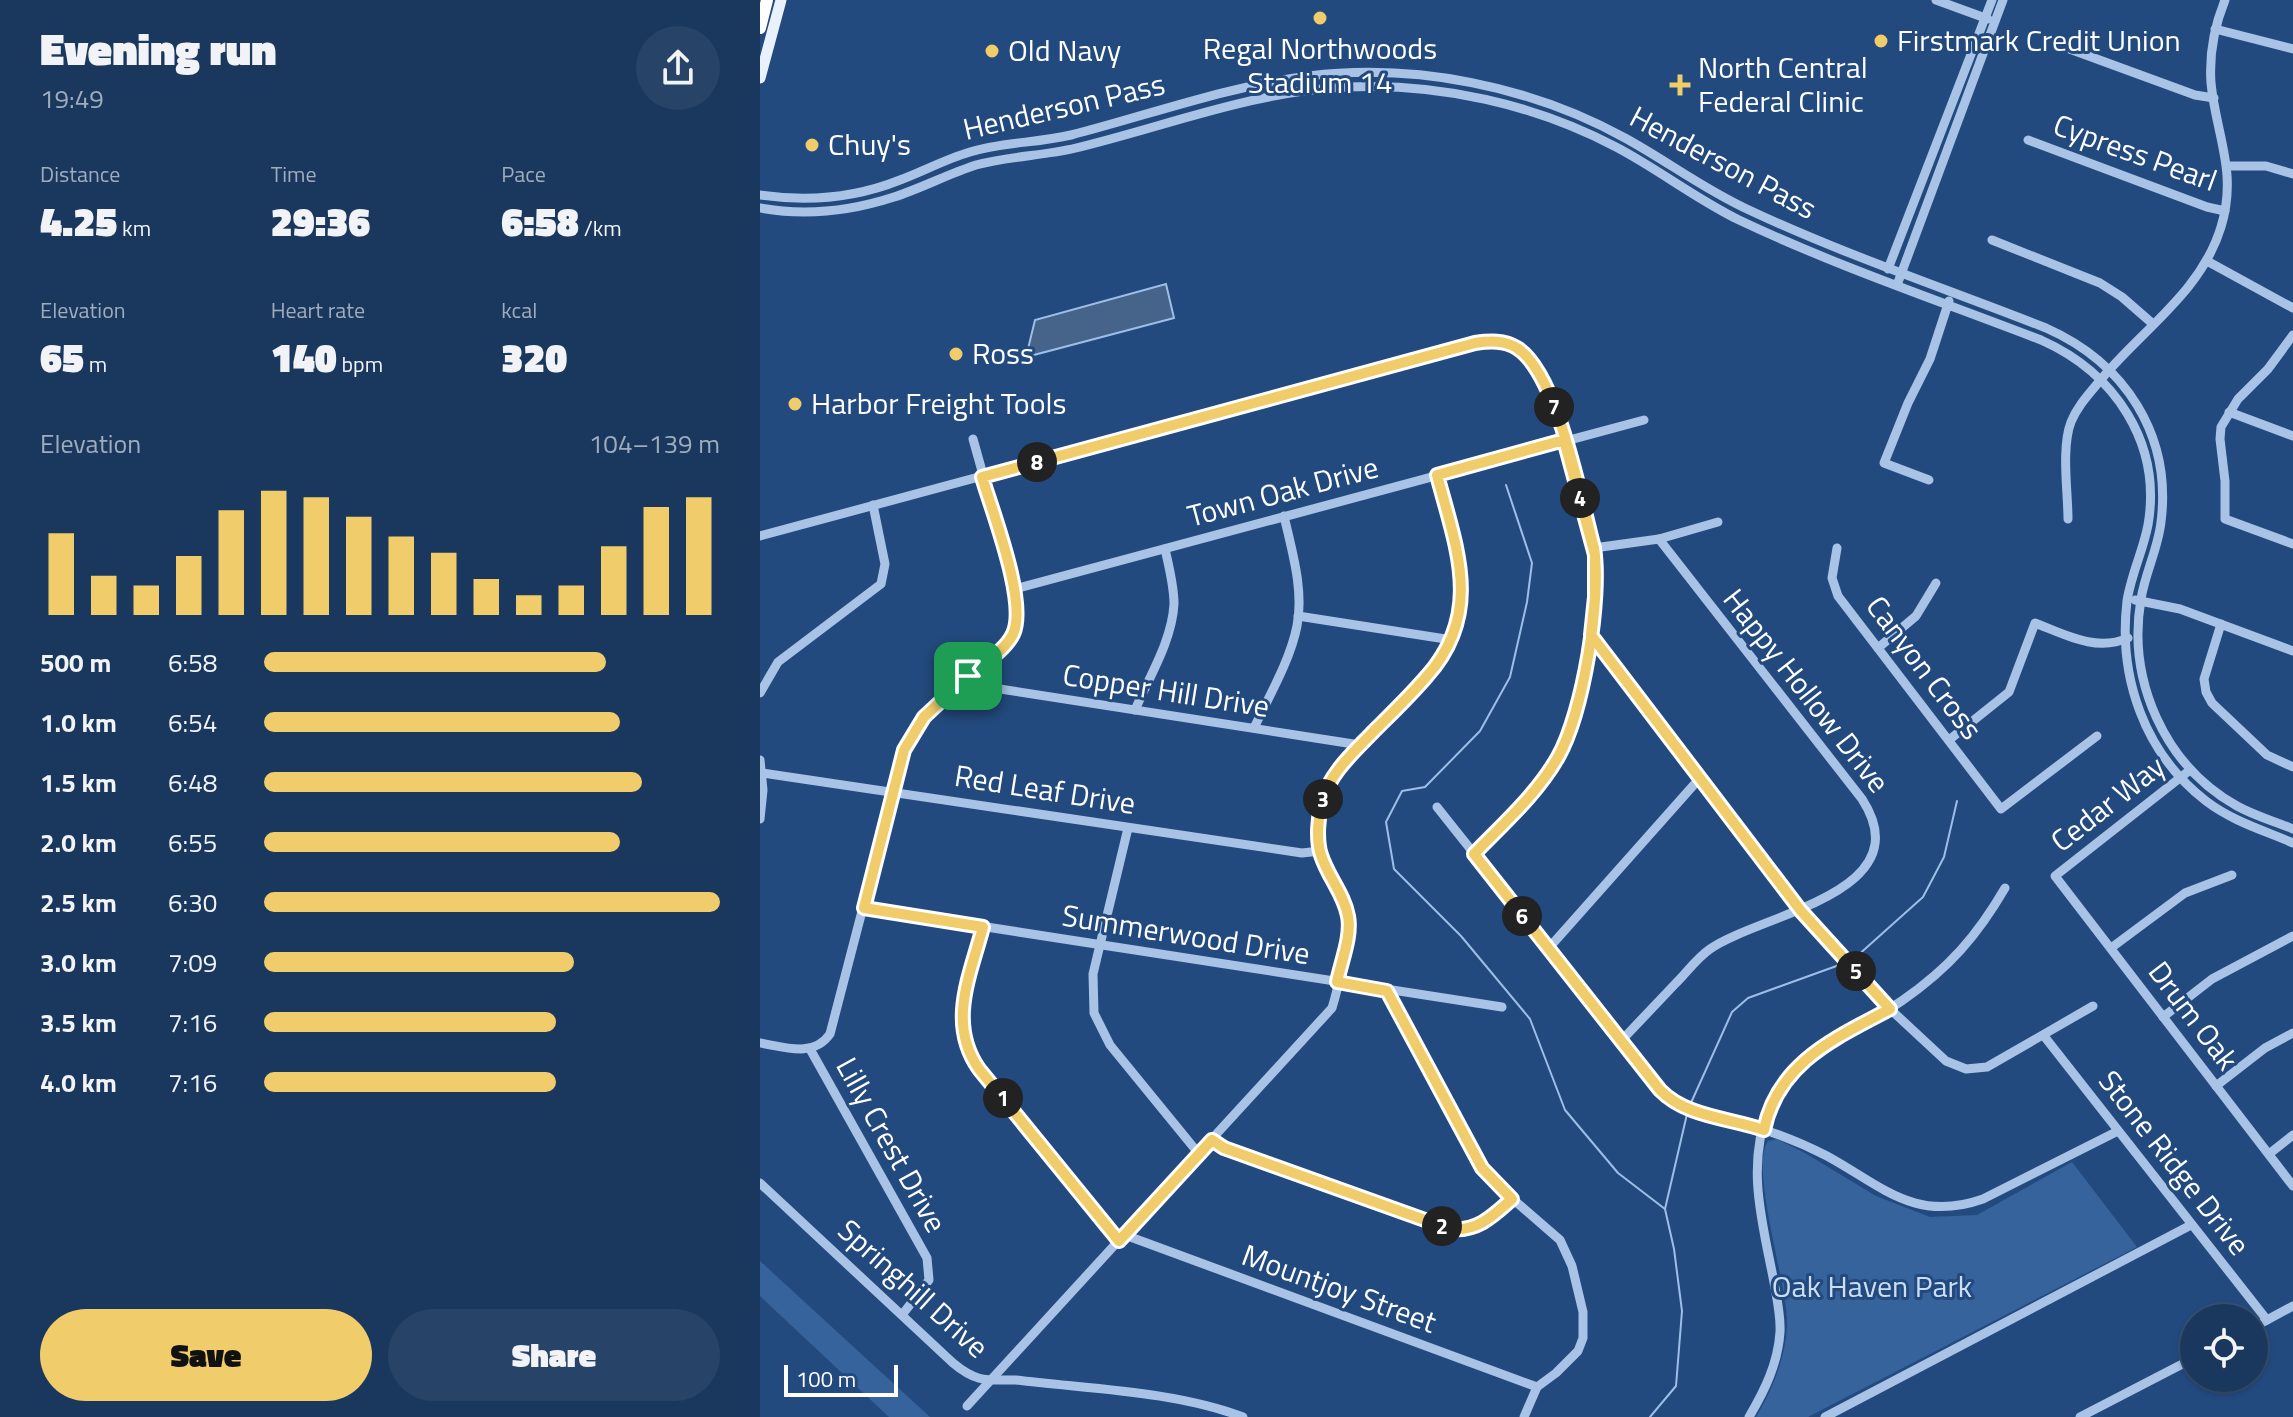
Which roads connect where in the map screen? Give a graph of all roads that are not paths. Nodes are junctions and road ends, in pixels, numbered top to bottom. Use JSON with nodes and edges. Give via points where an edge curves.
{"nodes":[{"id":1,"x":767,"y":0,"type":"edge"},
{"id":2,"x":781,"y":0,"type":"edge"},
{"id":3,"x":1936,"y":0,"type":"edge"},
{"id":4,"x":1992,"y":0,"type":"edge"},
{"id":5,"x":2003,"y":0,"type":"edge"},
{"id":6,"x":2225,"y":0,"type":"edge"},
{"id":7,"x":1990,"y":20,"type":"junction"},
{"id":8,"x":760,"y":28,"type":"edge"},
{"id":9,"x":2215,"y":29,"type":"junction"},
{"id":10,"x":2064,"y":47,"type":"dead end"},
{"id":11,"x":2293,"y":49,"type":"edge"},
{"id":12,"x":1426,"y":76,"type":"junction"},
{"id":13,"x":760,"y":78,"type":"edge"},
{"id":14,"x":1285,"y":80,"type":"junction"},
{"id":15,"x":1428,"y":89,"type":"junction"},
{"id":16,"x":1287,"y":93,"type":"junction"},
{"id":17,"x":2214,"y":98,"type":"junction"},
{"id":18,"x":1154,"y":112,"type":"junction"},
{"id":19,"x":1158,"y":125,"type":"junction"},
{"id":20,"x":2028,"y":140,"type":"dead end"},
{"id":21,"x":2227,"y":166,"type":"junction"},
{"id":22,"x":2293,"y":174,"type":"edge"},
{"id":23,"x":872,"y":189,"type":"junction"},
{"id":24,"x":760,"y":195,"type":"edge"},
{"id":25,"x":875,"y":202,"type":"junction"},
{"id":26,"x":760,"y":208,"type":"edge"},
{"id":27,"x":2225,"y":211,"type":"junction"},
{"id":28,"x":1992,"y":240,"type":"dead end"},
{"id":29,"x":2207,"y":261,"type":"junction"},
{"id":30,"x":1889,"y":267,"type":"junction"},
{"id":31,"x":1903,"y":272,"type":"junction"},
{"id":32,"x":1884,"y":280,"type":"junction"},
{"id":33,"x":1897,"y":285,"type":"junction"},
{"id":34,"x":1953,"y":291,"type":"junction"},
{"id":35,"x":1948,"y":304,"type":"junction"},
{"id":36,"x":2293,"y":308,"type":"edge"},
{"id":37,"x":2153,"y":324,"type":"junction"},
{"id":38,"x":2293,"y":335,"type":"edge"},
{"id":39,"x":2109,"y":368,"type":"junction"},
{"id":40,"x":2101,"y":379,"type":"junction"},
{"id":41,"x":2229,"y":412,"type":"junction"},
{"id":42,"x":1644,"y":420,"type":"dead end"},
{"id":43,"x":2293,"y":436,"type":"edge"},
{"id":44,"x":973,"y":439,"type":"dead end"},
{"id":45,"x":1564,"y":440,"type":"junction"},
{"id":46,"x":1437,"y":475,"type":"junction"},
{"id":47,"x":982,"y":477,"type":"junction"},
{"id":48,"x":1929,"y":480,"type":"dead end"},
{"id":49,"x":873,"y":505,"type":"junction"},
{"id":50,"x":1284,"y":516,"type":"junction"},
{"id":51,"x":2068,"y":519,"type":"dead end"},
{"id":52,"x":1718,"y":522,"type":"dead end"},
{"id":53,"x":760,"y":536,"type":"edge"},
{"id":54,"x":1659,"y":539,"type":"junction"},
{"id":55,"x":2293,"y":544,"type":"edge"},
{"id":56,"x":1594,"y":548,"type":"junction"},
{"id":57,"x":1837,"y":548,"type":"dead end"},
{"id":58,"x":1165,"y":549,"type":"junction"},
{"id":59,"x":1936,"y":583,"type":"dead end"},
{"id":60,"x":1015,"y":589,"type":"junction"},
{"id":61,"x":2128,"y":599,"type":"junction"},
{"id":62,"x":2140,"y":601,"type":"junction"},
{"id":63,"x":1298,"y":616,"type":"junction"},
{"id":64,"x":2221,"y":624,"type":"junction"},
{"id":65,"x":2138,"y":633,"type":"junction"},
{"id":66,"x":1591,"y":635,"type":"junction"},
{"id":67,"x":1452,"y":640,"type":"junction"},
{"id":68,"x":2125,"y":640,"type":"junction"},
{"id":69,"x":1878,"y":648,"type":"junction"},
{"id":70,"x":2293,"y":651,"type":"edge"},
{"id":71,"x":968,"y":676,"type":"junction"},
{"id":72,"x":760,"y":693,"type":"edge"},
{"id":73,"x":1135,"y":710,"type":"junction"},
{"id":74,"x":1254,"y":728,"type":"junction"},
{"id":75,"x":2097,"y":736,"type":"dead end"},
{"id":76,"x":1949,"y":740,"type":"junction"},
{"id":77,"x":1360,"y":745,"type":"junction"},
{"id":78,"x":760,"y":760,"type":"edge"},
{"id":79,"x":2293,"y":767,"type":"edge"},
{"id":80,"x":2190,"y":770,"type":"junction"},
{"id":81,"x":762,"y":773,"type":"junction"},
{"id":82,"x":1699,"y":779,"type":"junction"},
{"id":83,"x":2181,"y":779,"type":"junction"},
{"id":84,"x":892,"y":791,"type":"junction"},
{"id":85,"x":1437,"y":807,"type":"dead end"},
{"id":86,"x":760,"y":819,"type":"edge"},
{"id":87,"x":1128,"y":828,"type":"junction"},
{"id":88,"x":2293,"y":829,"type":"edge"},
{"id":89,"x":2293,"y":843,"type":"edge"},
{"id":90,"x":1320,"y":851,"type":"junction"},
{"id":91,"x":1474,"y":854,"type":"junction"},
{"id":92,"x":2232,"y":875,"type":"dead end"},
{"id":93,"x":2055,"y":876,"type":"joint"},
{"id":94,"x":2005,"y":888,"type":"dead end"},
{"id":95,"x":864,"y":908,"type":"junction"},
{"id":96,"x":1801,"y":911,"type":"junction"},
{"id":97,"x":983,"y":927,"type":"junction"},
{"id":98,"x":2293,"y":936,"type":"edge"},
{"id":99,"x":1099,"y":946,"type":"junction"},
{"id":100,"x":2111,"y":948,"type":"junction"},
{"id":101,"x":1548,"y":949,"type":"junction"},
{"id":102,"x":1337,"y":982,"type":"junction"},
{"id":103,"x":1387,"y":991,"type":"junction"},
{"id":104,"x":2093,"y":1006,"type":"dead end"},
{"id":105,"x":1502,"y":1007,"type":"dead end"},
{"id":106,"x":1890,"y":1009,"type":"junction"},
{"id":107,"x":2163,"y":1017,"type":"junction"},
{"id":108,"x":2293,"y":1033,"type":"edge"},
{"id":109,"x":2044,"y":1036,"type":"junction"},
{"id":110,"x":1621,"y":1041,"type":"junction"},
{"id":111,"x":760,"y":1043,"type":"edge"},
{"id":112,"x":810,"y":1049,"type":"junction"},
{"id":113,"x":2216,"y":1086,"type":"junction"},
{"id":114,"x":1764,"y":1130,"type":"junction"},
{"id":115,"x":2118,"y":1131,"type":"junction"},
{"id":116,"x":2293,"y":1135,"type":"edge"},
{"id":117,"x":1212,"y":1140,"type":"junction"},
{"id":118,"x":1199,"y":1154,"type":"junction"},
{"id":119,"x":2269,"y":1154,"type":"junction"},
{"id":120,"x":760,"y":1183,"type":"edge"},
{"id":121,"x":2293,"y":1186,"type":"edge"},
{"id":122,"x":1512,"y":1199,"type":"junction"},
{"id":123,"x":2191,"y":1225,"type":"junction"},
{"id":124,"x":1122,"y":1238,"type":"junction"},
{"id":125,"x":2254,"y":1304,"type":"edge"},
{"id":126,"x":2293,"y":1306,"type":"edge"},
{"id":127,"x":902,"y":1315,"type":"junction"},
{"id":128,"x":2268,"y":1319,"type":"edge"},
{"id":129,"x":2180,"y":1365,"type":"edge"},
{"id":130,"x":990,"y":1381,"type":"junction"},
{"id":131,"x":1537,"y":1387,"type":"junction"},
{"id":132,"x":967,"y":1406,"type":"dead end"},
{"id":133,"x":1243,"y":1417,"type":"edge"},
{"id":134,"x":1524,"y":1417,"type":"edge"},
{"id":135,"x":1749,"y":1417,"type":"edge"},
{"id":136,"x":1825,"y":1417,"type":"edge"},
{"id":137,"x":2080,"y":1417,"type":"edge"}],
"edges":[{"from":1,"to":8,"type":"highway"},
{"from":2,"to":13,"type":"main road"},
{"from":3,"to":7,"type":"street"},
{"from":4,"to":7,"type":"street"},
{"from":5,"to":7,"type":"street"},
{"from":6,"to":9,"type":"street"},
{"from":7,"to":30,"type":"street"},
{"from":7,"to":31,"type":"street"},
{"from":9,"to":11,"type":"street"},
{"from":9,"to":17,"type":"street","via":[[2210,68]]},
{"from":10,"to":17,"type":"street"},
{"from":12,"to":14,"type":"street","name":"Henderson Pass","via":[[1345,73]]},
{"from":12,"to":15,"type":"street"},
{"from":12,"to":30,"type":"street","name":"Henderson Pass","via":[[1564,109],[1624,137],[1745,208]]},
{"from":14,"to":16,"type":"street"},
{"from":14,"to":18,"type":"street","name":"Henderson Pass"},
{"from":15,"to":16,"type":"street","name":"Henderson Pass","via":[[1349,87]]},
{"from":15,"to":32,"type":"street","name":"Henderson Pass","via":[[1571,125],[1739,220]]},
{"from":16,"to":19,"type":"street","name":"Henderson Pass"},
{"from":17,"to":21,"type":"street"},
{"from":18,"to":19,"type":"street"},
{"from":18,"to":23,"type":"street","name":"Henderson Pass","via":[[1053,139],[987,147]]},
{"from":19,"to":25,"type":"street","name":"Henderson Pass","via":[[1077,148],[989,162]]},
{"from":20,"to":27,"type":"street","name":"Cypress Pearl"},
{"from":21,"to":22,"type":"street","via":[[2266,166]]},
{"from":21,"to":27,"type":"street"},
{"from":23,"to":24,"type":"street","name":"Henderson Pass","via":[[816,199]]},
{"from":23,"to":25,"type":"street"},
{"from":25,"to":26,"type":"street","name":"Henderson Pass","via":[[813,212]]},
{"from":27,"to":29,"type":"street"},
{"from":28,"to":37,"type":"street","via":[[2100,283]]},
{"from":29,"to":36,"type":"street"},
{"from":29,"to":37,"type":"street"},
{"from":30,"to":31,"type":"street","name":"Henderson Pass"},
{"from":30,"to":32,"type":"street"},
{"from":31,"to":33,"type":"street"},
{"from":31,"to":34,"type":"street","name":"Henderson Pass"},
{"from":32,"to":33,"type":"street","name":"Henderson Pass"},
{"from":33,"to":35,"type":"street","name":"Henderson Pass"},
{"from":34,"to":35,"type":"street"},
{"from":34,"to":39,"type":"street","name":"Henderson Pass","via":[[2064,336]]},
{"from":35,"to":40,"type":"street","name":"Henderson Pass","via":[[2058,347]]},
{"from":35,"to":48,"type":"street","via":[[1884,463]]},
{"from":37,"to":39,"type":"street"},
{"from":38,"to":41,"type":"street"},
{"from":39,"to":40,"type":"street"},
{"from":39,"to":62,"type":"street","name":"Henderson Pass","via":[[2134,398],[2161,469],[2161,524]]},
{"from":40,"to":51,"type":"street","via":[[2069,428]]},
{"from":40,"to":61,"type":"street","name":"Henderson Pass","via":[[2123,405],[2148,471],[2148,522]]},
{"from":41,"to":43,"type":"street"},
{"from":41,"to":55,"type":"street","via":[[2220,439],[2225,519]]},
{"from":42,"to":45,"type":"street","name":"Town Oak Drive"},
{"from":44,"to":47,"type":"street","name":"Lilly Crest Drive"},
{"from":45,"to":46,"type":"street","name":"Town Oak Drive"},
{"from":45,"to":47,"type":"street","via":[[1547,390],[1525,355],[1507,344],[1486,341]]},
{"from":45,"to":56,"type":"street"},
{"from":46,"to":50,"type":"street","name":"Town Oak Drive"},
{"from":46,"to":67,"type":"street","via":[[1461,569],[1462,598]]},
{"from":47,"to":49,"type":"street"},
{"from":47,"to":60,"type":"street","name":"Lilly Crest Drive"},
{"from":49,"to":53,"type":"street"},
{"from":49,"to":72,"type":"street","via":[[885,564],[881,584],[792,650],[772,670]]},
{"from":50,"to":58,"type":"street","name":"Town Oak Drive"},
{"from":50,"to":63,"type":"street","via":[[1296,569]]},
{"from":52,"to":54,"type":"street"},
{"from":54,"to":56,"type":"street"},
{"from":54,"to":96,"type":"street","name":"Happy Hollow Drive","via":[[1862,799],[1875,823],[1876,845],[1856,876]]},
{"from":56,"to":66,"type":"street"},
{"from":57,"to":69,"type":"street","name":"Canyon Cross","via":[[1835,590]]},
{"from":58,"to":60,"type":"street","name":"Town Oak Drive"},
{"from":58,"to":73,"type":"street","via":[[1173,614]]},
{"from":59,"to":69,"type":"street","via":[[1916,616]]},
{"from":60,"to":71,"type":"street","name":"Lilly Crest Drive","via":[[1013,635]]},
{"from":61,"to":62,"type":"street"},
{"from":61,"to":68,"type":"street","name":"Henderson Pass"},
{"from":62,"to":64,"type":"street"},
{"from":62,"to":65,"type":"street","name":"Henderson Pass"},
{"from":63,"to":67,"type":"street"},
{"from":63,"to":74,"type":"street","via":[[1290,650]]},
{"from":64,"to":70,"type":"street"},
{"from":64,"to":79,"type":"street","via":[[2204,679],[2206,692],[2267,755]]},
{"from":65,"to":68,"type":"street"},
{"from":65,"to":80,"type":"street","name":"Henderson Pass","via":[[2151,705]]},
{"from":66,"to":82,"type":"street"},
{"from":66,"to":91,"type":"street","via":[[1570,728],[1557,759]]},
{"from":67,"to":77,"type":"street","via":[[1428,675]]},
{"from":68,"to":76,"type":"street","via":[[2091,643],[2035,623],[2009,692]]},
{"from":68,"to":83,"type":"street","name":"Henderson Pass","via":[[2129,679],[2143,720]]},
{"from":69,"to":76,"type":"street","name":"Canyon Cross"},
{"from":71,"to":73,"type":"street","name":"Copper Hill Drive","via":[[987,687]]},
{"from":71,"to":84,"type":"street","name":"Lilly Crest Drive","via":[[915,729]]},
{"from":73,"to":74,"type":"street","name":"Copper Hill Drive"},
{"from":74,"to":77,"type":"street","name":"Copper Hill Drive"},
{"from":75,"to":76,"type":"street","name":"Canyon Cross","via":[[2001,809]]},
{"from":77,"to":90,"type":"street","via":[[1325,792]]},
{"from":78,"to":81,"type":"street"},
{"from":80,"to":83,"type":"street","name":"Cedar Way"},
{"from":80,"to":88,"type":"street","name":"Henderson Pass","via":[[2237,806]]},
{"from":81,"to":84,"type":"street","name":"Red Leaf Drive"},
{"from":81,"to":86,"type":"street"},
{"from":82,"to":96,"type":"street"},
{"from":82,"to":101,"type":"street"},
{"from":83,"to":89,"type":"street","name":"Henderson Pass","via":[[2230,817]]},
{"from":83,"to":93,"type":"street","name":"Cedar Way"},
{"from":84,"to":87,"type":"street","name":"Red Leaf Drive"},
{"from":84,"to":95,"type":"street","name":"Lilly Crest Drive"},
{"from":85,"to":91,"type":"street"},
{"from":87,"to":90,"type":"street","name":"Red Leaf Drive","via":[[1302,853]]},
{"from":87,"to":99,"type":"street"},
{"from":90,"to":102,"type":"street","via":[[1348,916]]},
{"from":91,"to":101,"type":"street"},
{"from":92,"to":100,"type":"street","via":[[2185,893]]},
{"from":93,"to":100,"type":"street","name":"Drum Oak"},
{"from":94,"to":106,"type":"street","via":[[1971,941]]},
{"from":95,"to":97,"type":"street","name":"Summerwood Drive"},
{"from":95,"to":112,"type":"street","name":"Lilly Crest Drive","via":[[830,1034]]},
{"from":96,"to":106,"type":"street"},
{"from":96,"to":110,"type":"street","name":"Happy Hollow Drive","via":[[1712,947]]},
{"from":97,"to":99,"type":"street","name":"Summerwood Drive"},
{"from":97,"to":124,"type":"street","via":[[963,1008],[970,1053]]},
{"from":98,"to":107,"type":"street","via":[[2212,979]]},
{"from":99,"to":102,"type":"street","name":"Summerwood Drive"},
{"from":99,"to":118,"type":"street","via":[[1092,996],[1100,1028]]},
{"from":100,"to":107,"type":"street","name":"Drum Oak"},
{"from":101,"to":110,"type":"street"},
{"from":102,"to":103,"type":"street","name":"Summerwood Drive"},
{"from":102,"to":117,"type":"street","via":[[1329,1011]]},
{"from":103,"to":105,"type":"street","name":"Summerwood Drive"},
{"from":103,"to":122,"type":"street","via":[[1482,1168]]},
{"from":104,"to":109,"type":"street"},
{"from":106,"to":109,"type":"street","via":[[1938,1055],[1966,1069],[1987,1067]]},
{"from":106,"to":114,"type":"street","via":[[1828,1041],[1800,1065],[1777,1094]]},
{"from":107,"to":113,"type":"street","name":"Drum Oak"},
{"from":108,"to":113,"type":"street"},
{"from":109,"to":115,"type":"street","name":"Stone Ridge Drive"},
{"from":110,"to":114,"type":"street","via":[[1676,1103]]},
{"from":111,"to":112,"type":"street"},
{"from":112,"to":127,"type":"street","name":"Lilly Crest Drive","via":[[927,1258],[929,1280]]},
{"from":113,"to":119,"type":"street","name":"Drum Oak"},
{"from":114,"to":115,"type":"street","via":[[1827,1156],[1892,1196],[1937,1207],[1983,1199]]},
{"from":114,"to":135,"type":"street","via":[[1757,1189],[1780,1328],[1775,1364]]},
{"from":115,"to":123,"type":"street","name":"Stone Ridge Drive"},
{"from":116,"to":119,"type":"street"},
{"from":117,"to":118,"type":"street"},
{"from":117,"to":122,"type":"street","via":[[1450,1229],[1480,1225]]},
{"from":118,"to":124,"type":"street"},
{"from":119,"to":121,"type":"street","name":"Drum Oak"},
{"from":120,"to":127,"type":"street","name":"Springhill Drive"},
{"from":122,"to":131,"type":"street","via":[[1550,1229],[1568,1252],[1583,1312],[1578,1351]]},
{"from":123,"to":125,"type":"street","name":"Stone Ridge Drive"},
{"from":123,"to":136,"type":"street"},
{"from":124,"to":130,"type":"street"},
{"from":124,"to":131,"type":"street","name":"Mountjoy Street"},
{"from":126,"to":128,"type":"street"},
{"from":127,"to":130,"type":"street","name":"Springhill Drive","via":[[962,1370]]},
{"from":129,"to":137,"type":"street"},
{"from":130,"to":132,"type":"street"},
{"from":130,"to":133,"type":"street","name":"Springhill Drive","via":[[1174,1399]]},
{"from":131,"to":134,"type":"street"}]}
